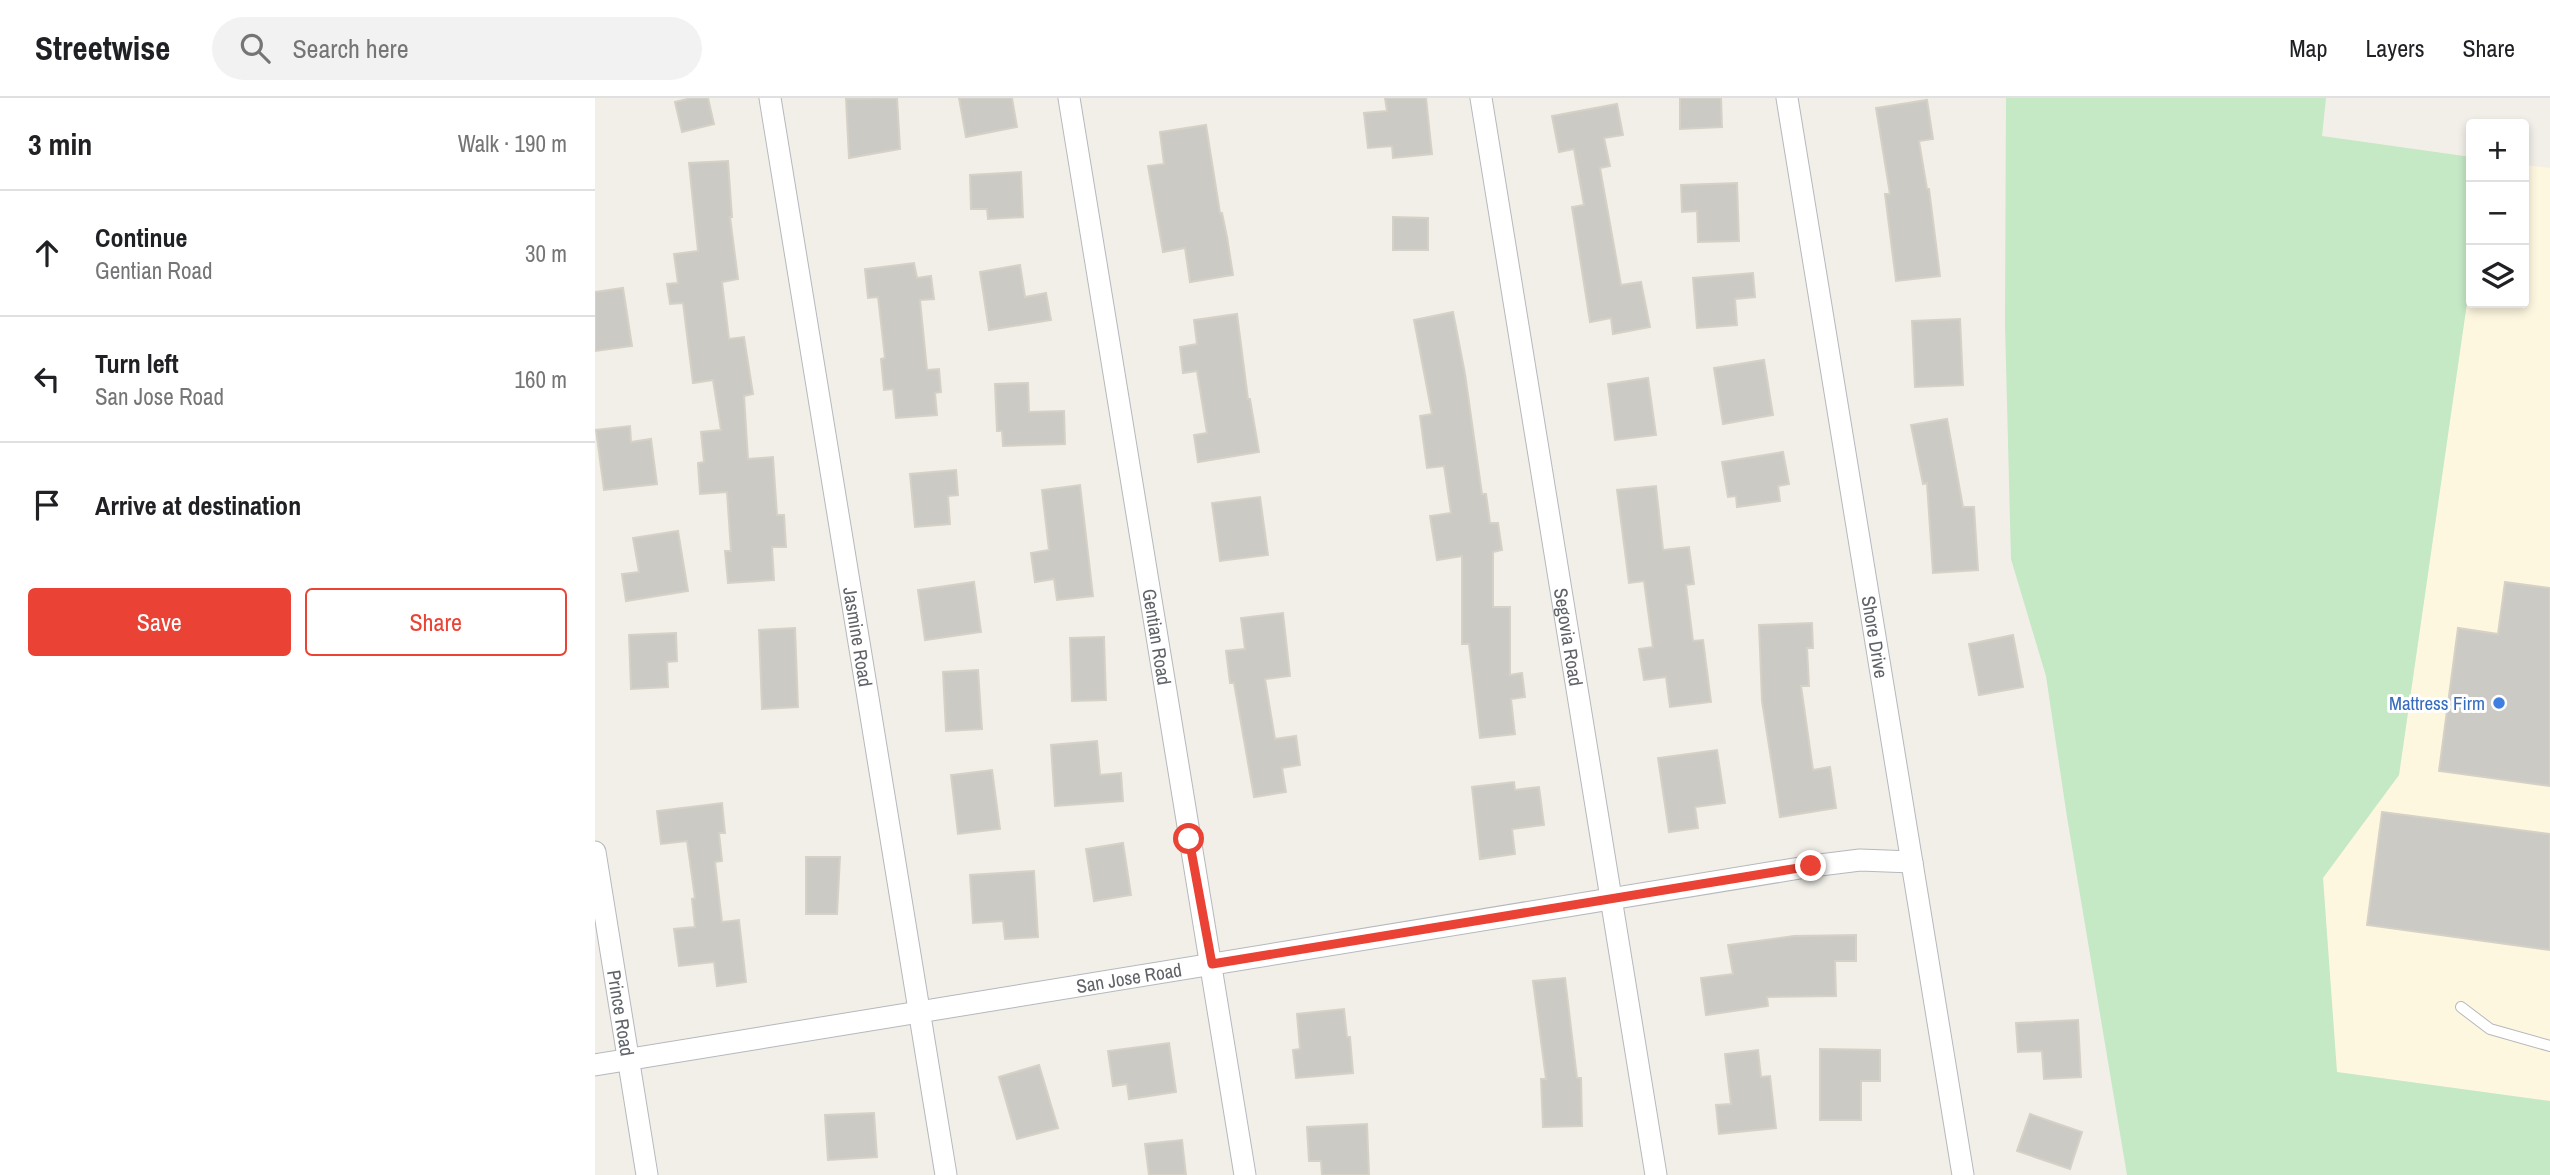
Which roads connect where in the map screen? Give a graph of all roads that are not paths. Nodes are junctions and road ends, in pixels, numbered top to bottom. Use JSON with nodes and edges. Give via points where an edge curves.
{"nodes":[{"id":1,"x":771,"y":98,"type":"edge"},
{"id":2,"x":1069,"y":98,"type":"edge"},
{"id":3,"x":1481,"y":98,"type":"edge"},
{"id":4,"x":1787,"y":98,"type":"edge"},
{"id":5,"x":595,"y":852,"type":"edge"},
{"id":6,"x":1912,"y":862,"type":"junction"},
{"id":7,"x":1612,"y":898,"type":"junction"},
{"id":8,"x":1212,"y":964,"type":"junction"},
{"id":9,"x":2461,"y":1007,"type":"dead end"},
{"id":10,"x":920,"y":1012,"type":"junction"},
{"id":11,"x":2550,"y":1046,"type":"edge"},
{"id":12,"x":629,"y":1060,"type":"junction"},
{"id":13,"x":595,"y":1065,"type":"edge"},
{"id":14,"x":647,"y":1175,"type":"edge"},
{"id":15,"x":946,"y":1175,"type":"edge"},
{"id":16,"x":1245,"y":1175,"type":"edge"},
{"id":17,"x":1656,"y":1175,"type":"edge"},
{"id":18,"x":1963,"y":1175,"type":"edge"}],
"edges":[{"from":1,"to":10,"type":"street","name":"Jasmine Road"},
{"from":2,"to":8,"type":"street","name":"Gentian Road"},
{"from":3,"to":7,"type":"street","name":"Segovia Road"},
{"from":4,"to":6,"type":"street","name":"Shore Drive"},
{"from":5,"to":12,"type":"street","name":"Prince Road"},
{"from":6,"to":7,"type":"street","name":"San Jose Road","via":[[1824,864]]},
{"from":6,"to":18,"type":"street","name":"Shore Drive"},
{"from":7,"to":8,"type":"street","name":"San Jose Road"},
{"from":7,"to":17,"type":"street","name":"Segovia Road"},
{"from":8,"to":10,"type":"street","name":"San Jose Road"},
{"from":8,"to":16,"type":"street","name":"Gentian Road"},
{"from":9,"to":11,"type":"lane","via":[[2490,1029]]},
{"from":10,"to":12,"type":"street","name":"San Jose Road"},
{"from":10,"to":15,"type":"street","name":"Jasmine Road"},
{"from":12,"to":13,"type":"street","name":"San Jose Road"},
{"from":12,"to":14,"type":"street","name":"Prince Road"}]}
